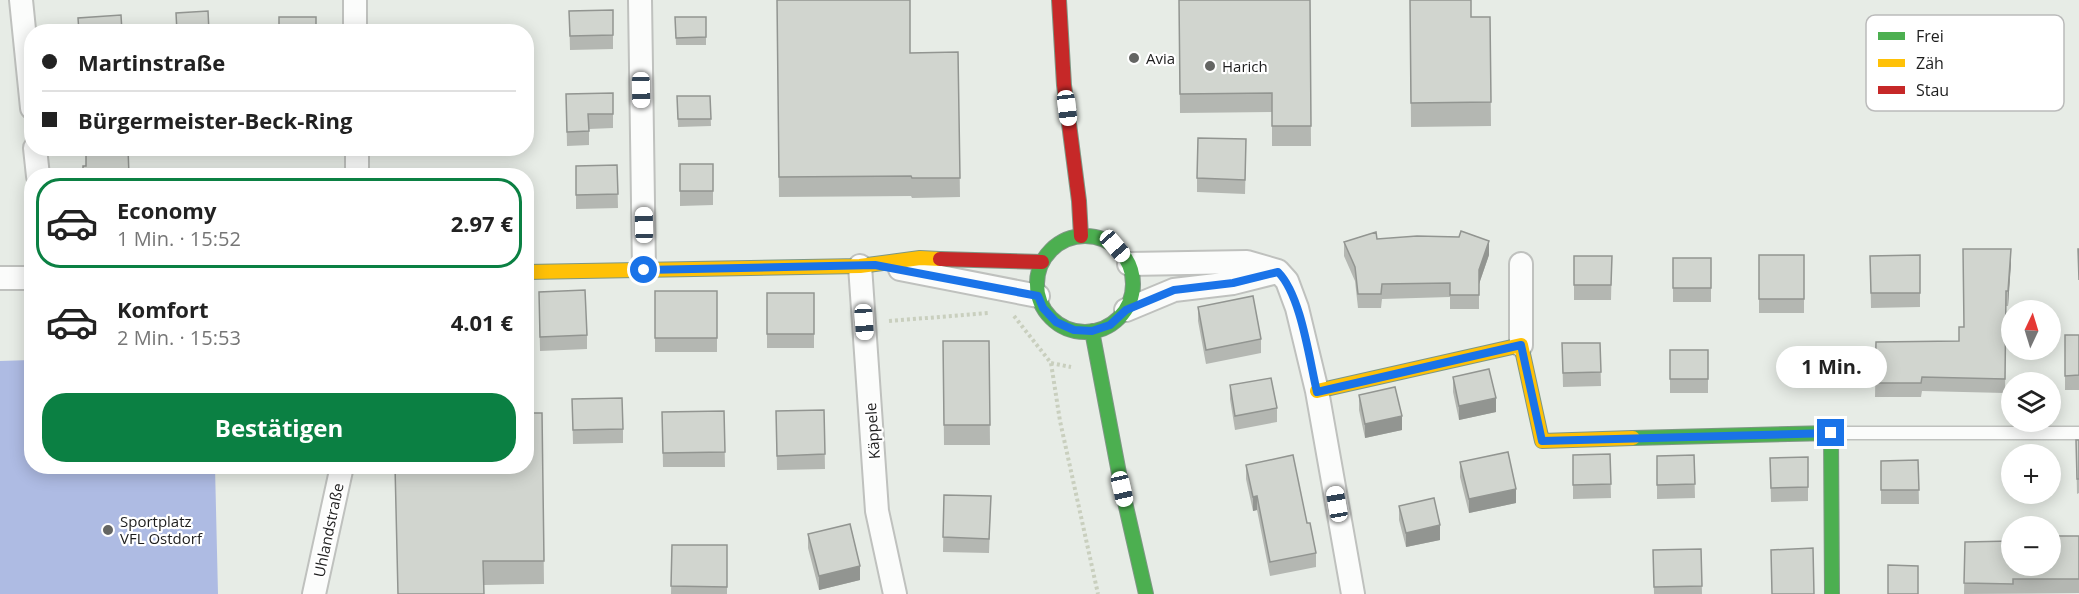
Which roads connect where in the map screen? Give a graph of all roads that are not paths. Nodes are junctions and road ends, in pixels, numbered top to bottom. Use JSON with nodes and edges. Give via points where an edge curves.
{"nodes":[{"id":1,"x":21,"y":0,"type":"edge"},
{"id":2,"x":355,"y":0,"type":"edge"},
{"id":3,"x":640,"y":0,"type":"edge"},
{"id":4,"x":1059,"y":0,"type":"edge"},
{"id":5,"x":355,"y":24,"type":"edge"},
{"id":6,"x":24,"y":29,"type":"edge"},
{"id":7,"x":1081,"y":236,"type":"junction"},
{"id":8,"x":1042,"y":262,"type":"junction"},
{"id":9,"x":1129,"y":264,"type":"junction"},
{"id":10,"x":1521,"y":264,"type":"dead end"},
{"id":11,"x":868,"y":265,"type":"junction"},
{"id":12,"x":644,"y":270,"type":"junction"},
{"id":13,"x":534,"y":272,"type":"edge"},
{"id":14,"x":1278,"y":272,"type":"junction"},
{"id":15,"x":0,"y":278,"type":"edge"},
{"id":16,"x":24,"y":278,"type":"edge"},
{"id":17,"x":1038,"y":296,"type":"junction"},
{"id":18,"x":1126,"y":310,"type":"junction"},
{"id":19,"x":1092,"y":331,"type":"junction"},
{"id":20,"x":1521,"y":345,"type":"junction"},
{"id":21,"x":1317,"y":392,"type":"junction"},
{"id":22,"x":1831,"y":433,"type":"junction"},
{"id":23,"x":2079,"y":433,"type":"edge"},
{"id":24,"x":340,"y":474,"type":"edge"},
{"id":25,"x":314,"y":594,"type":"edge"},
{"id":26,"x":895,"y":594,"type":"edge"},
{"id":27,"x":1146,"y":594,"type":"edge"},
{"id":28,"x":1353,"y":594,"type":"edge"},
{"id":29,"x":1832,"y":594,"type":"edge"}],
"edges":[{"from":1,"to":6,"type":"street"},
{"from":2,"to":5,"type":"street"},
{"from":3,"to":12,"type":"street"},
{"from":4,"to":7,"type":"street"},
{"from":7,"to":8,"type":"street","via":[[1062,242]]},
{"from":7,"to":9,"type":"street","via":[[1098,237],[1115,246]]},
{"from":8,"to":11,"type":"street","via":[[920,258]]},
{"from":8,"to":17,"type":"street"},
{"from":9,"to":14,"type":"street","via":[[1247,262]]},
{"from":9,"to":18,"type":"street","via":[[1133,288]]},
{"from":10,"to":20,"type":"street"},
{"from":11,"to":12,"type":"street"},
{"from":11,"to":17,"type":"street"},
{"from":11,"to":26,"type":"street","name":"Käppele","via":[[864,322],[877,511]]},
{"from":12,"to":13,"type":"street"},
{"from":14,"to":18,"type":"street","via":[[1233,283],[1174,290]]},
{"from":14,"to":21,"type":"street","via":[[1287,280],[1298,308]]},
{"from":15,"to":16,"type":"street"},
{"from":17,"to":19,"type":"street","via":[[1056,322],[1074,330]]},
{"from":18,"to":19,"type":"street","via":[[1110,325]]},
{"from":19,"to":27,"type":"street"},
{"from":20,"to":21,"type":"street"},
{"from":20,"to":22,"type":"street","via":[[1542,441]]},
{"from":21,"to":28,"type":"street"},
{"from":22,"to":23,"type":"lane"},
{"from":22,"to":29,"type":"street"},
{"from":24,"to":25,"type":"street","name":"Uhlandstraße"}]}
